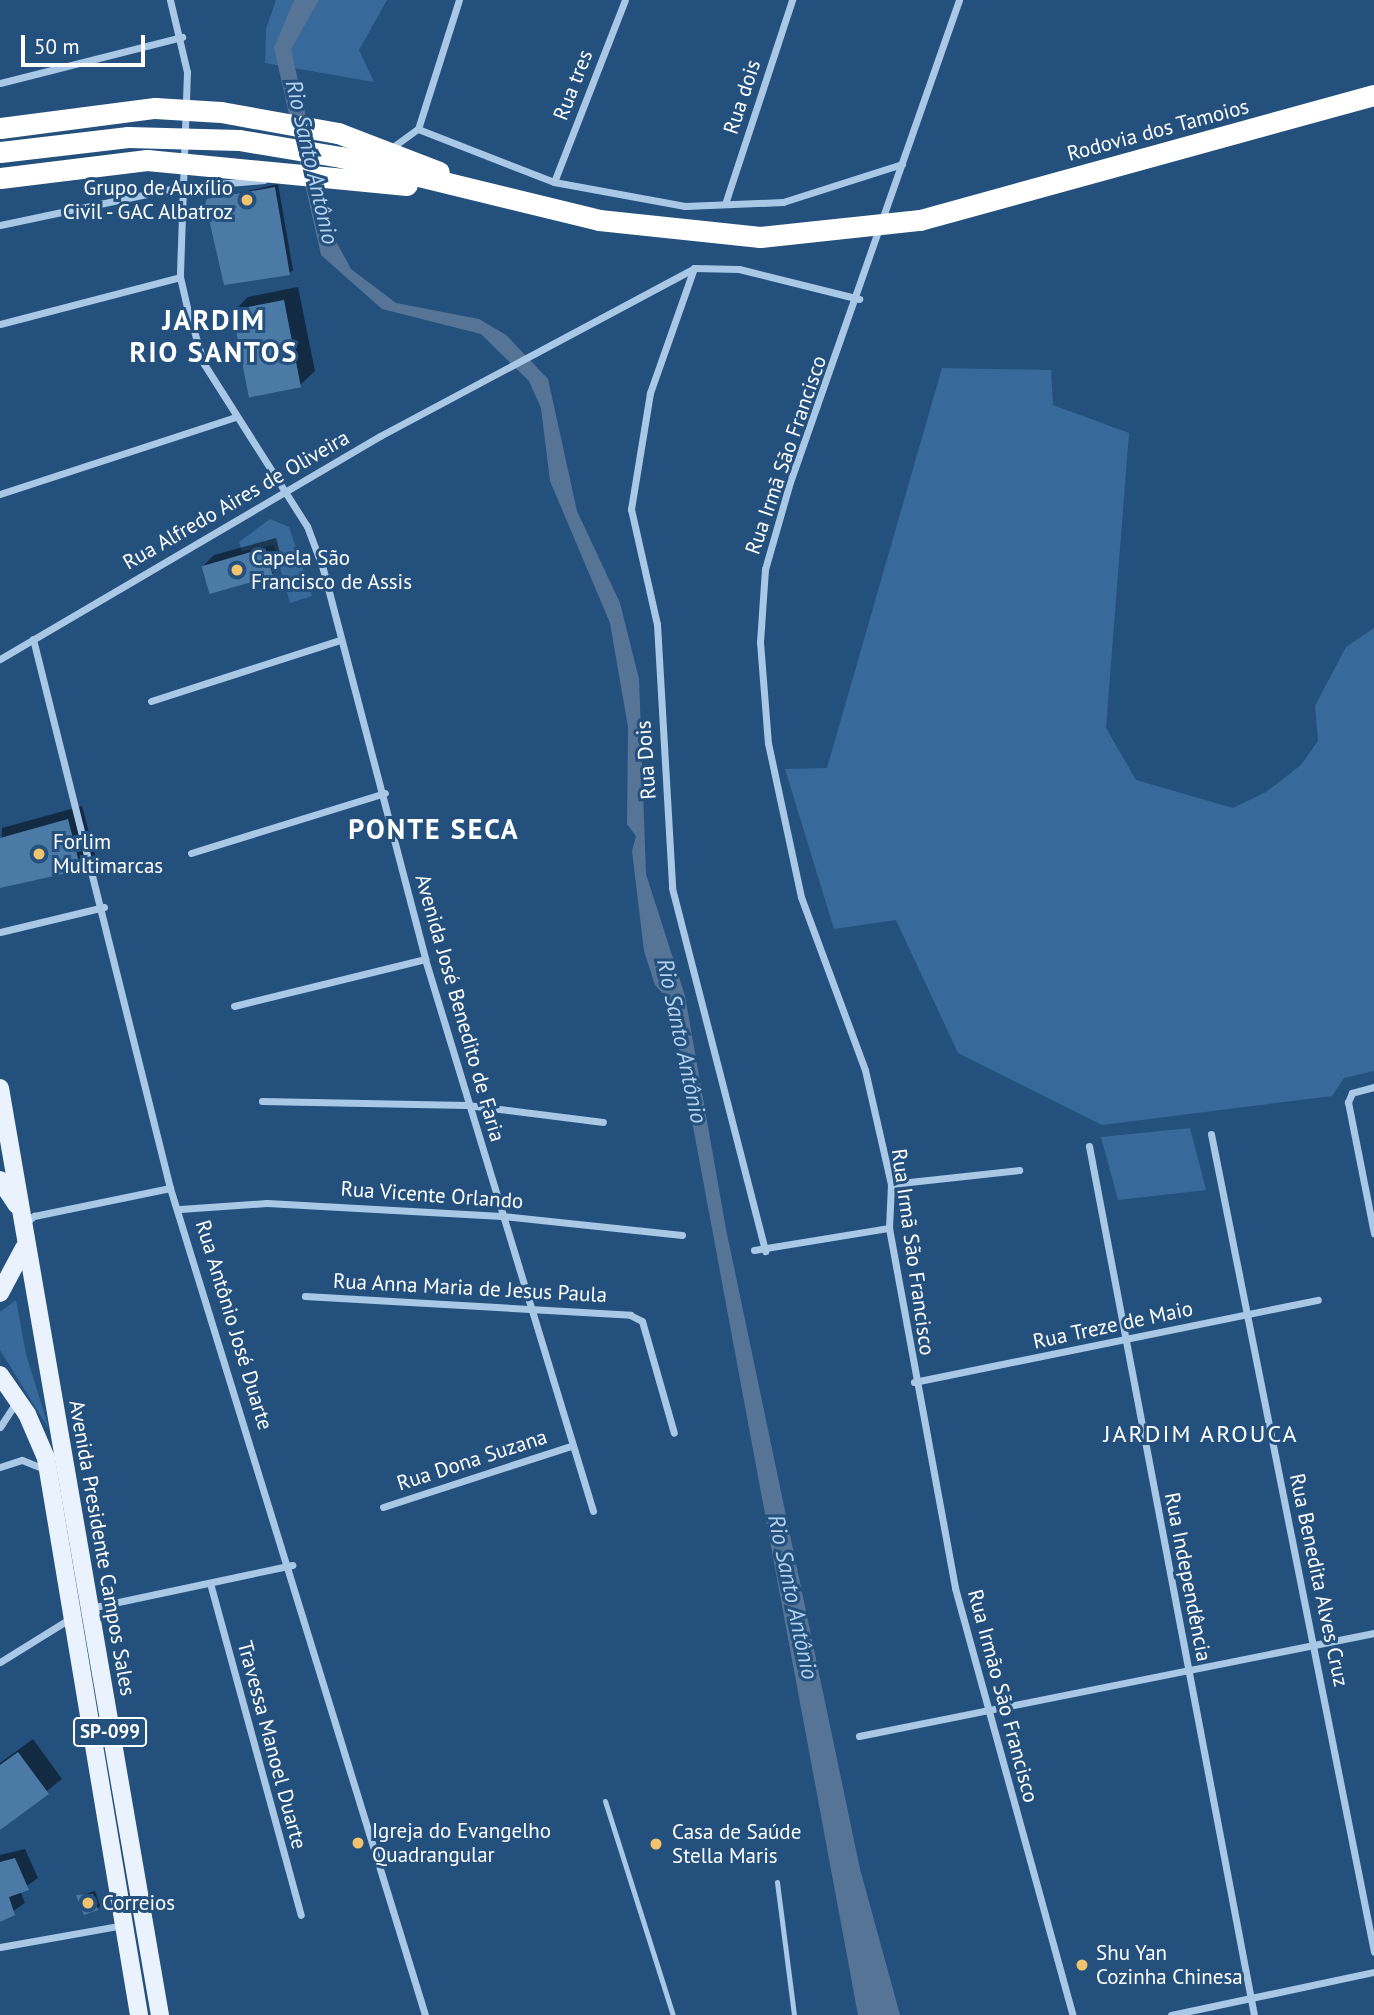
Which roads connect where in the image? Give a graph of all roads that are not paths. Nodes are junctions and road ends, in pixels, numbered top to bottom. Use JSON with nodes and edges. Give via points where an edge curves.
{"nodes":[{"id":1,"x":170,"y":0,"type":"edge"},
{"id":2,"x":458,"y":0,"type":"edge"},
{"id":3,"x":625,"y":0,"type":"edge"},
{"id":4,"x":792,"y":0,"type":"edge"},
{"id":5,"x":959,"y":0,"type":"edge"},
{"id":6,"x":182,"y":37,"type":"junction"},
{"id":7,"x":0,"y":83,"type":"edge"},
{"id":8,"x":1374,"y":95,"type":"edge"},
{"id":9,"x":0,"y":128,"type":"edge"},
{"id":10,"x":418,"y":130,"type":"junction"},
{"id":11,"x":0,"y":152,"type":"edge"},
{"id":12,"x":902,"y":164,"type":"junction"},
{"id":13,"x":0,"y":178,"type":"edge"},
{"id":14,"x":554,"y":182,"type":"junction"},
{"id":15,"x":181,"y":187,"type":"junction"},
{"id":16,"x":475,"y":190,"type":"junction"},
{"id":17,"x":725,"y":204,"type":"junction"},
{"id":18,"x":0,"y":225,"type":"edge"},
{"id":19,"x":694,"y":268,"type":"junction"},
{"id":20,"x":180,"y":277,"type":"junction"},
{"id":21,"x":859,"y":299,"type":"junction"},
{"id":22,"x":0,"y":324,"type":"edge"},
{"id":23,"x":235,"y":417,"type":"junction"},
{"id":24,"x":284,"y":492,"type":"junction"},
{"id":25,"x":0,"y":494,"type":"edge"},
{"id":26,"x":33,"y":639,"type":"junction"},
{"id":27,"x":340,"y":640,"type":"junction"},
{"id":28,"x":0,"y":659,"type":"edge"},
{"id":29,"x":151,"y":701,"type":"dead end"},
{"id":30,"x":385,"y":793,"type":"junction"},
{"id":31,"x":191,"y":853,"type":"dead end"},
{"id":32,"x":104,"y":907,"type":"junction"},
{"id":33,"x":0,"y":932,"type":"edge"},
{"id":34,"x":425,"y":959,"type":"junction"},
{"id":35,"x":234,"y":1006,"type":"dead end"},
{"id":36,"x":1374,"y":1087,"type":"edge"},
{"id":37,"x":0,"y":1088,"type":"edge"},
{"id":38,"x":262,"y":1101,"type":"dead end"},
{"id":39,"x":467,"y":1105,"type":"junction"},
{"id":40,"x":603,"y":1122,"type":"dead end"},
{"id":41,"x":1211,"y":1134,"type":"dead end"},
{"id":42,"x":1089,"y":1146,"type":"dead end"},
{"id":43,"x":1019,"y":1170,"type":"dead end"},
{"id":44,"x":0,"y":1180,"type":"edge"},
{"id":45,"x":891,"y":1184,"type":"junction"},
{"id":46,"x":170,"y":1188,"type":"junction"},
{"id":47,"x":180,"y":1209,"type":"junction"},
{"id":48,"x":502,"y":1216,"type":"junction"},
{"id":49,"x":889,"y":1228,"type":"junction"},
{"id":50,"x":25,"y":1233,"type":"junction"},
{"id":51,"x":1374,"y":1233,"type":"edge"},
{"id":52,"x":682,"y":1235,"type":"dead end"},
{"id":53,"x":754,"y":1250,"type":"dead end"},
{"id":54,"x":765,"y":1251,"type":"junction"},
{"id":55,"x":0,"y":1293,"type":"edge"},
{"id":56,"x":305,"y":1296,"type":"dead end"},
{"id":57,"x":1318,"y":1300,"type":"dead end"},
{"id":58,"x":528,"y":1305,"type":"junction"},
{"id":59,"x":1247,"y":1315,"type":"junction"},
{"id":60,"x":1124,"y":1342,"type":"junction"},
{"id":61,"x":0,"y":1375,"type":"edge"},
{"id":62,"x":914,"y":1382,"type":"junction"},
{"id":63,"x":18,"y":1398,"type":"junction"},
{"id":64,"x":0,"y":1427,"type":"edge"},
{"id":65,"x":674,"y":1433,"type":"dead end"},
{"id":66,"x":571,"y":1446,"type":"junction"},
{"id":67,"x":0,"y":1467,"type":"edge"},
{"id":68,"x":49,"y":1472,"type":"junction"},
{"id":69,"x":383,"y":1507,"type":"dead end"},
{"id":70,"x":593,"y":1511,"type":"dead end"},
{"id":71,"x":292,"y":1565,"type":"junction"},
{"id":72,"x":210,"y":1583,"type":"junction"},
{"id":73,"x":89,"y":1608,"type":"junction"},
{"id":74,"x":71,"y":1618,"type":"junction"},
{"id":75,"x":1374,"y":1633,"type":"edge"},
{"id":76,"x":1316,"y":1646,"type":"junction"},
{"id":77,"x":0,"y":1661,"type":"edge"},
{"id":78,"x":1188,"y":1671,"type":"junction"},
{"id":79,"x":986,"y":1707,"type":"junction"},
{"id":80,"x":859,"y":1736,"type":"dead end"},
{"id":81,"x":605,"y":1801,"type":"dead end"},
{"id":82,"x":777,"y":1882,"type":"dead end"},
{"id":83,"x":301,"y":1915,"type":"dead end"},
{"id":84,"x":125,"y":1926,"type":"junction"},
{"id":85,"x":0,"y":1947,"type":"edge"},
{"id":86,"x":1374,"y":1952,"type":"edge"},
{"id":87,"x":1374,"y":1972,"type":"edge"},
{"id":88,"x":1251,"y":1998,"type":"junction"},
{"id":89,"x":139,"y":2015,"type":"edge"},
{"id":90,"x":160,"y":2015,"type":"edge"},
{"id":91,"x":425,"y":2015,"type":"edge"},
{"id":92,"x":673,"y":2015,"type":"edge"},
{"id":93,"x":794,"y":2015,"type":"edge"},
{"id":94,"x":1073,"y":2015,"type":"edge"},
{"id":95,"x":1171,"y":2015,"type":"edge"},
{"id":96,"x":1254,"y":2015,"type":"edge"}],
"edges":[{"from":1,"to":6,"type":"street","name":"Avenida José Benedito de Faria"},
{"from":2,"to":10,"type":"street"},
{"from":3,"to":14,"type":"street","name":"Rua tres"},
{"from":4,"to":17,"type":"street","name":"Rua dois"},
{"from":5,"to":12,"type":"street","name":"Rua Irmã São Francisco"},
{"from":6,"to":7,"type":"street"},
{"from":6,"to":15,"type":"street","name":"Avenida José Benedito de Faria","via":[[187,72]]},
{"from":8,"to":16,"type":"highway","name":"Rodovia dos Tamoios","via":[[954,211],[865,230],[708,235],[599,220]]},
{"from":9,"to":16,"type":"highway","via":[[155,108],[274,119],[368,143]]},
{"from":10,"to":14,"type":"street"},
{"from":10,"to":15,"type":"street","via":[[382,155],[341,170]]},
{"from":11,"to":16,"type":"highway","via":[[79,140],[216,138],[341,157]]},
{"from":12,"to":17,"type":"street","via":[[783,202]]},
{"from":12,"to":21,"type":"street","name":"Rua Irmã São Francisco"},
{"from":13,"to":16,"type":"highway","via":[[33,170],[180,161]]},
{"from":14,"to":17,"type":"street","via":[[645,203]]},
{"from":15,"to":18,"type":"street"},
{"from":15,"to":20,"type":"street","name":"Avenida José Benedito de Faria"},
{"from":19,"to":21,"type":"street","via":[[739,269]]},
{"from":19,"to":24,"type":"street","name":"Rua Alfredo Aires de Oliveira","via":[[558,337]]},
{"from":19,"to":54,"type":"street","name":"Rua Dois","via":[[650,393],[631,509],[657,624],[673,888]]},
{"from":20,"to":22,"type":"street"},
{"from":20,"to":23,"type":"street","name":"Avenida José Benedito de Faria","via":[[204,364]]},
{"from":21,"to":45,"type":"street","name":"Rua Irmã São Francisco","via":[[787,495],[765,569],[760,642],[768,743],[802,897],[865,1070]]},
{"from":23,"to":24,"type":"street","name":"Avenida José Benedito de Faria"},
{"from":23,"to":25,"type":"street"},
{"from":24,"to":26,"type":"street","name":"Rua Alfredo Aires de Oliveira"},
{"from":24,"to":27,"type":"street","name":"Avenida José Benedito de Faria","via":[[314,545]]},
{"from":26,"to":28,"type":"street","name":"Rua Alfredo Aires de Oliveira"},
{"from":26,"to":32,"type":"street","name":"Rua Antônio José Duarte"},
{"from":27,"to":29,"type":"street"},
{"from":27,"to":30,"type":"street","name":"Avenida José Benedito de Faria"},
{"from":30,"to":31,"type":"street"},
{"from":30,"to":34,"type":"street","name":"Avenida José Benedito de Faria"},
{"from":32,"to":33,"type":"street"},
{"from":32,"to":46,"type":"street","name":"Rua Antônio José Duarte"},
{"from":34,"to":35,"type":"street"},
{"from":34,"to":39,"type":"street","name":"Avenida José Benedito de Faria"},
{"from":36,"to":51,"type":"street","via":[[1350,1095]]},
{"from":37,"to":50,"type":"main road","name":"Avenida Presidente Campos Sales","number":"SP-099"},
{"from":38,"to":39,"type":"street"},
{"from":39,"to":40,"type":"street"},
{"from":39,"to":48,"type":"street","name":"Avenida José Benedito de Faria"},
{"from":41,"to":59,"type":"street","name":"Rua Benedita Alves Cruz"},
{"from":42,"to":60,"type":"street","name":"Rua Independência"},
{"from":43,"to":45,"type":"street"},
{"from":44,"to":50,"type":"main road","number":"SP-099"},
{"from":45,"to":49,"type":"street","name":"Rua Irmã São Francisco"},
{"from":46,"to":47,"type":"street","name":"Rua Antônio José Duarte"},
{"from":46,"to":50,"type":"street","via":[[34,1216]]},
{"from":47,"to":48,"type":"street","name":"Rua Vicente Orlando","via":[[267,1203]]},
{"from":47,"to":71,"type":"street","name":"Rua Antônio José Duarte"},
{"from":48,"to":52,"type":"street","name":"Rua Vicente Orlando"},
{"from":48,"to":58,"type":"street","name":"Avenida José Benedito de Faria"},
{"from":49,"to":54,"type":"street"},
{"from":49,"to":62,"type":"street","name":"Rua Irmã São Francisco"},
{"from":50,"to":55,"type":"main road","number":"SP-099","via":[[13,1278]]},
{"from":50,"to":73,"type":"main road","name":"Avenida Presidente Campos Sales","number":"SP-099"},
{"from":53,"to":54,"type":"street"},
{"from":56,"to":58,"type":"street","name":"Rua Anna Maria de Jesus Paula"},
{"from":57,"to":59,"type":"street","name":"Rua Treze de Maio"},
{"from":58,"to":65,"type":"street","name":"Rua Anna Maria de Jesus Paula","via":[[642,1321]]},
{"from":58,"to":66,"type":"street","name":"Avenida José Benedito de Faria"},
{"from":59,"to":60,"type":"street","name":"Rua Treze de Maio"},
{"from":59,"to":76,"type":"street","name":"Rua Benedita Alves Cruz"},
{"from":60,"to":62,"type":"street","name":"Rua Treze de Maio"},
{"from":60,"to":78,"type":"street","name":"Rua Independência"},
{"from":61,"to":63,"type":"main road","name":"Avenida Presidente Campos Sales","number":"SP-099"},
{"from":62,"to":79,"type":"street","name":"Rua Irmão São Francisco"},
{"from":63,"to":64,"type":"street"},
{"from":63,"to":68,"type":"main road","name":"Avenida Presidente Campos Sales","number":"SP-099"},
{"from":66,"to":69,"type":"street","name":"Rua Dona Suzana"},
{"from":66,"to":70,"type":"street","name":"Avenida José Benedito de Faria"},
{"from":67,"to":68,"type":"street","via":[[22,1460]]},
{"from":68,"to":74,"type":"main road","name":"Avenida Presidente Campos Sales","number":"SP-099"},
{"from":71,"to":72,"type":"street"},
{"from":71,"to":91,"type":"street","name":"Rua Antônio José Duarte"},
{"from":72,"to":73,"type":"street"},
{"from":72,"to":83,"type":"street","name":"Travessa Manoel Duarte"},
{"from":73,"to":90,"type":"main road","name":"Avenida Presidente Campos Sales","number":"SP-099"},
{"from":74,"to":77,"type":"street"},
{"from":74,"to":84,"type":"main road","name":"Avenida Presidente Campos Sales","number":"SP-099"},
{"from":75,"to":76,"type":"street"},
{"from":76,"to":78,"type":"street"},
{"from":76,"to":86,"type":"street","name":"Rua Benedita Alves Cruz"},
{"from":78,"to":79,"type":"street"},
{"from":78,"to":88,"type":"street","name":"Rua Independência"},
{"from":79,"to":80,"type":"street"},
{"from":79,"to":94,"type":"street","name":"Rua Irmão São Francisco"},
{"from":81,"to":92,"type":"lane","via":[[663,2001]]},
{"from":82,"to":93,"type":"lane"},
{"from":84,"to":85,"type":"street"},
{"from":84,"to":89,"type":"main road","name":"Avenida Presidente Campos Sales","number":"SP-099"},
{"from":87,"to":88,"type":"street"},
{"from":88,"to":95,"type":"street"},
{"from":88,"to":96,"type":"street","name":"Rua Independência"}]}
